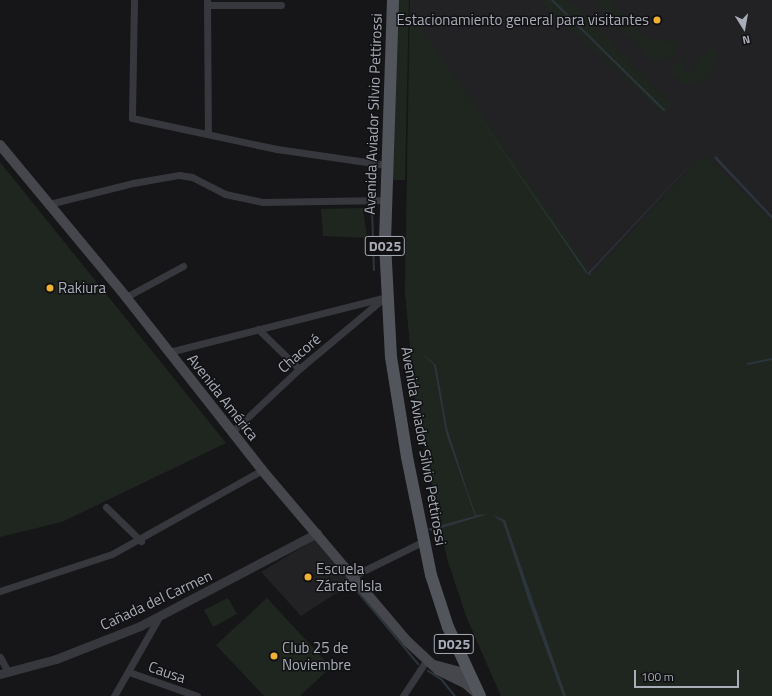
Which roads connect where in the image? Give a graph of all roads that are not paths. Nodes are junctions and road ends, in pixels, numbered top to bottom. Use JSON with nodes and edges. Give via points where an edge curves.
{"nodes":[{"id":1,"x":134,"y":0,"type":"edge"},
{"id":2,"x":393,"y":0,"type":"edge"},
{"id":3,"x":207,"y":2,"type":"edge"},
{"id":4,"x":281,"y":5,"type":"dead end"},
{"id":5,"x":208,"y":133,"type":"junction"},
{"id":6,"x":0,"y":145,"type":"edge"},
{"id":7,"x":387,"y":165,"type":"junction"},
{"id":8,"x":386,"y":200,"type":"junction"},
{"id":9,"x":49,"y":204,"type":"junction"},
{"id":10,"x":183,"y":266,"type":"dead end"},
{"id":11,"x":126,"y":297,"type":"junction"},
{"id":12,"x":386,"y":297,"type":"junction"},
{"id":13,"x":258,"y":329,"type":"junction"},
{"id":14,"x":169,"y":352,"type":"junction"},
{"id":15,"x":299,"y":369,"type":"junction"},
{"id":16,"x":232,"y":432,"type":"junction"},
{"id":17,"x":262,"y":470,"type":"junction"},
{"id":18,"x":106,"y":507,"type":"dead end"},
{"id":19,"x":317,"y":533,"type":"junction"},
{"id":20,"x":141,"y":541,"type":"junction"},
{"id":21,"x":424,"y":541,"type":"junction"},
{"id":22,"x":352,"y":576,"type":"junction"},
{"id":23,"x":0,"y":591,"type":"edge"},
{"id":24,"x":159,"y":617,"type":"junction"},
{"id":25,"x":0,"y":658,"type":"edge"},
{"id":26,"x":427,"y":662,"type":"junction"},
{"id":27,"x":128,"y":672,"type":"junction"},
{"id":28,"x":4,"y":673,"type":"edge"},
{"id":29,"x":468,"y":674,"type":"junction"},
{"id":30,"x":479,"y":695,"type":"edge"},
{"id":31,"x":114,"y":696,"type":"edge"},
{"id":32,"x":197,"y":696,"type":"edge"},
{"id":33,"x":403,"y":696,"type":"edge"}],
"edges":[{"from":1,"to":5,"type":"street","via":[[132,118]]},
{"from":2,"to":7,"type":"main road","name":"Avenida Aviador Silvio Pettirossi","number":"D025"},
{"from":3,"to":4,"type":"street"},
{"from":3,"to":5,"type":"street"},
{"from":5,"to":7,"type":"street","via":[[277,149]]},
{"from":6,"to":9,"type":"main road","name":"Avenida América"},
{"from":7,"to":8,"type":"main road","name":"Avenida Aviador Silvio Pettirossi","number":"D025"},
{"from":8,"to":9,"type":"street","via":[[262,202],[225,194],[192,177],[179,175],[133,183]]},
{"from":8,"to":12,"type":"main road","name":"Avenida Aviador Silvio Pettirossi","number":"D025"},
{"from":9,"to":11,"type":"main road","name":"Avenida América"},
{"from":10,"to":11,"type":"street"},
{"from":11,"to":14,"type":"main road","name":"Avenida América"},
{"from":12,"to":13,"type":"street"},
{"from":12,"to":15,"type":"street","name":"Chacoré"},
{"from":12,"to":21,"type":"main road","name":"Avenida Aviador Silvio Pettirossi","number":"D025","via":[[399,412]]},
{"from":13,"to":14,"type":"street"},
{"from":13,"to":15,"type":"street"},
{"from":14,"to":16,"type":"main road","name":"Avenida América"},
{"from":15,"to":16,"type":"street","name":"Chacoré"},
{"from":16,"to":17,"type":"main road","name":"Avenida América"},
{"from":17,"to":19,"type":"main road","name":"Avenida América"},
{"from":17,"to":20,"type":"street"},
{"from":18,"to":20,"type":"street"},
{"from":19,"to":22,"type":"main road","name":"Avenida América"},
{"from":19,"to":24,"type":"street","name":"Cañada del Carmen"},
{"from":20,"to":23,"type":"street","via":[[83,565]]},
{"from":21,"to":22,"type":"street"},
{"from":21,"to":29,"type":"main road","name":"Avenida Aviador Silvio Pettirossi","number":"D025","via":[[439,602]]},
{"from":22,"to":26,"type":"main road","name":"Avenida América"},
{"from":24,"to":27,"type":"street"},
{"from":24,"to":28,"type":"street","name":"Cañada del Carmen","via":[[56,659]]},
{"from":25,"to":28,"type":"street"},
{"from":26,"to":29,"type":"main road"},
{"from":26,"to":30,"type":"main road","name":"Avenida América","via":[[464,682]]},
{"from":26,"to":33,"type":"street"},
{"from":27,"to":31,"type":"street"},
{"from":27,"to":32,"type":"street","name":"Causa"},
{"from":29,"to":30,"type":"main road","name":"Avenida Aviador Silvio Pettirossi","number":"D025"}]}
